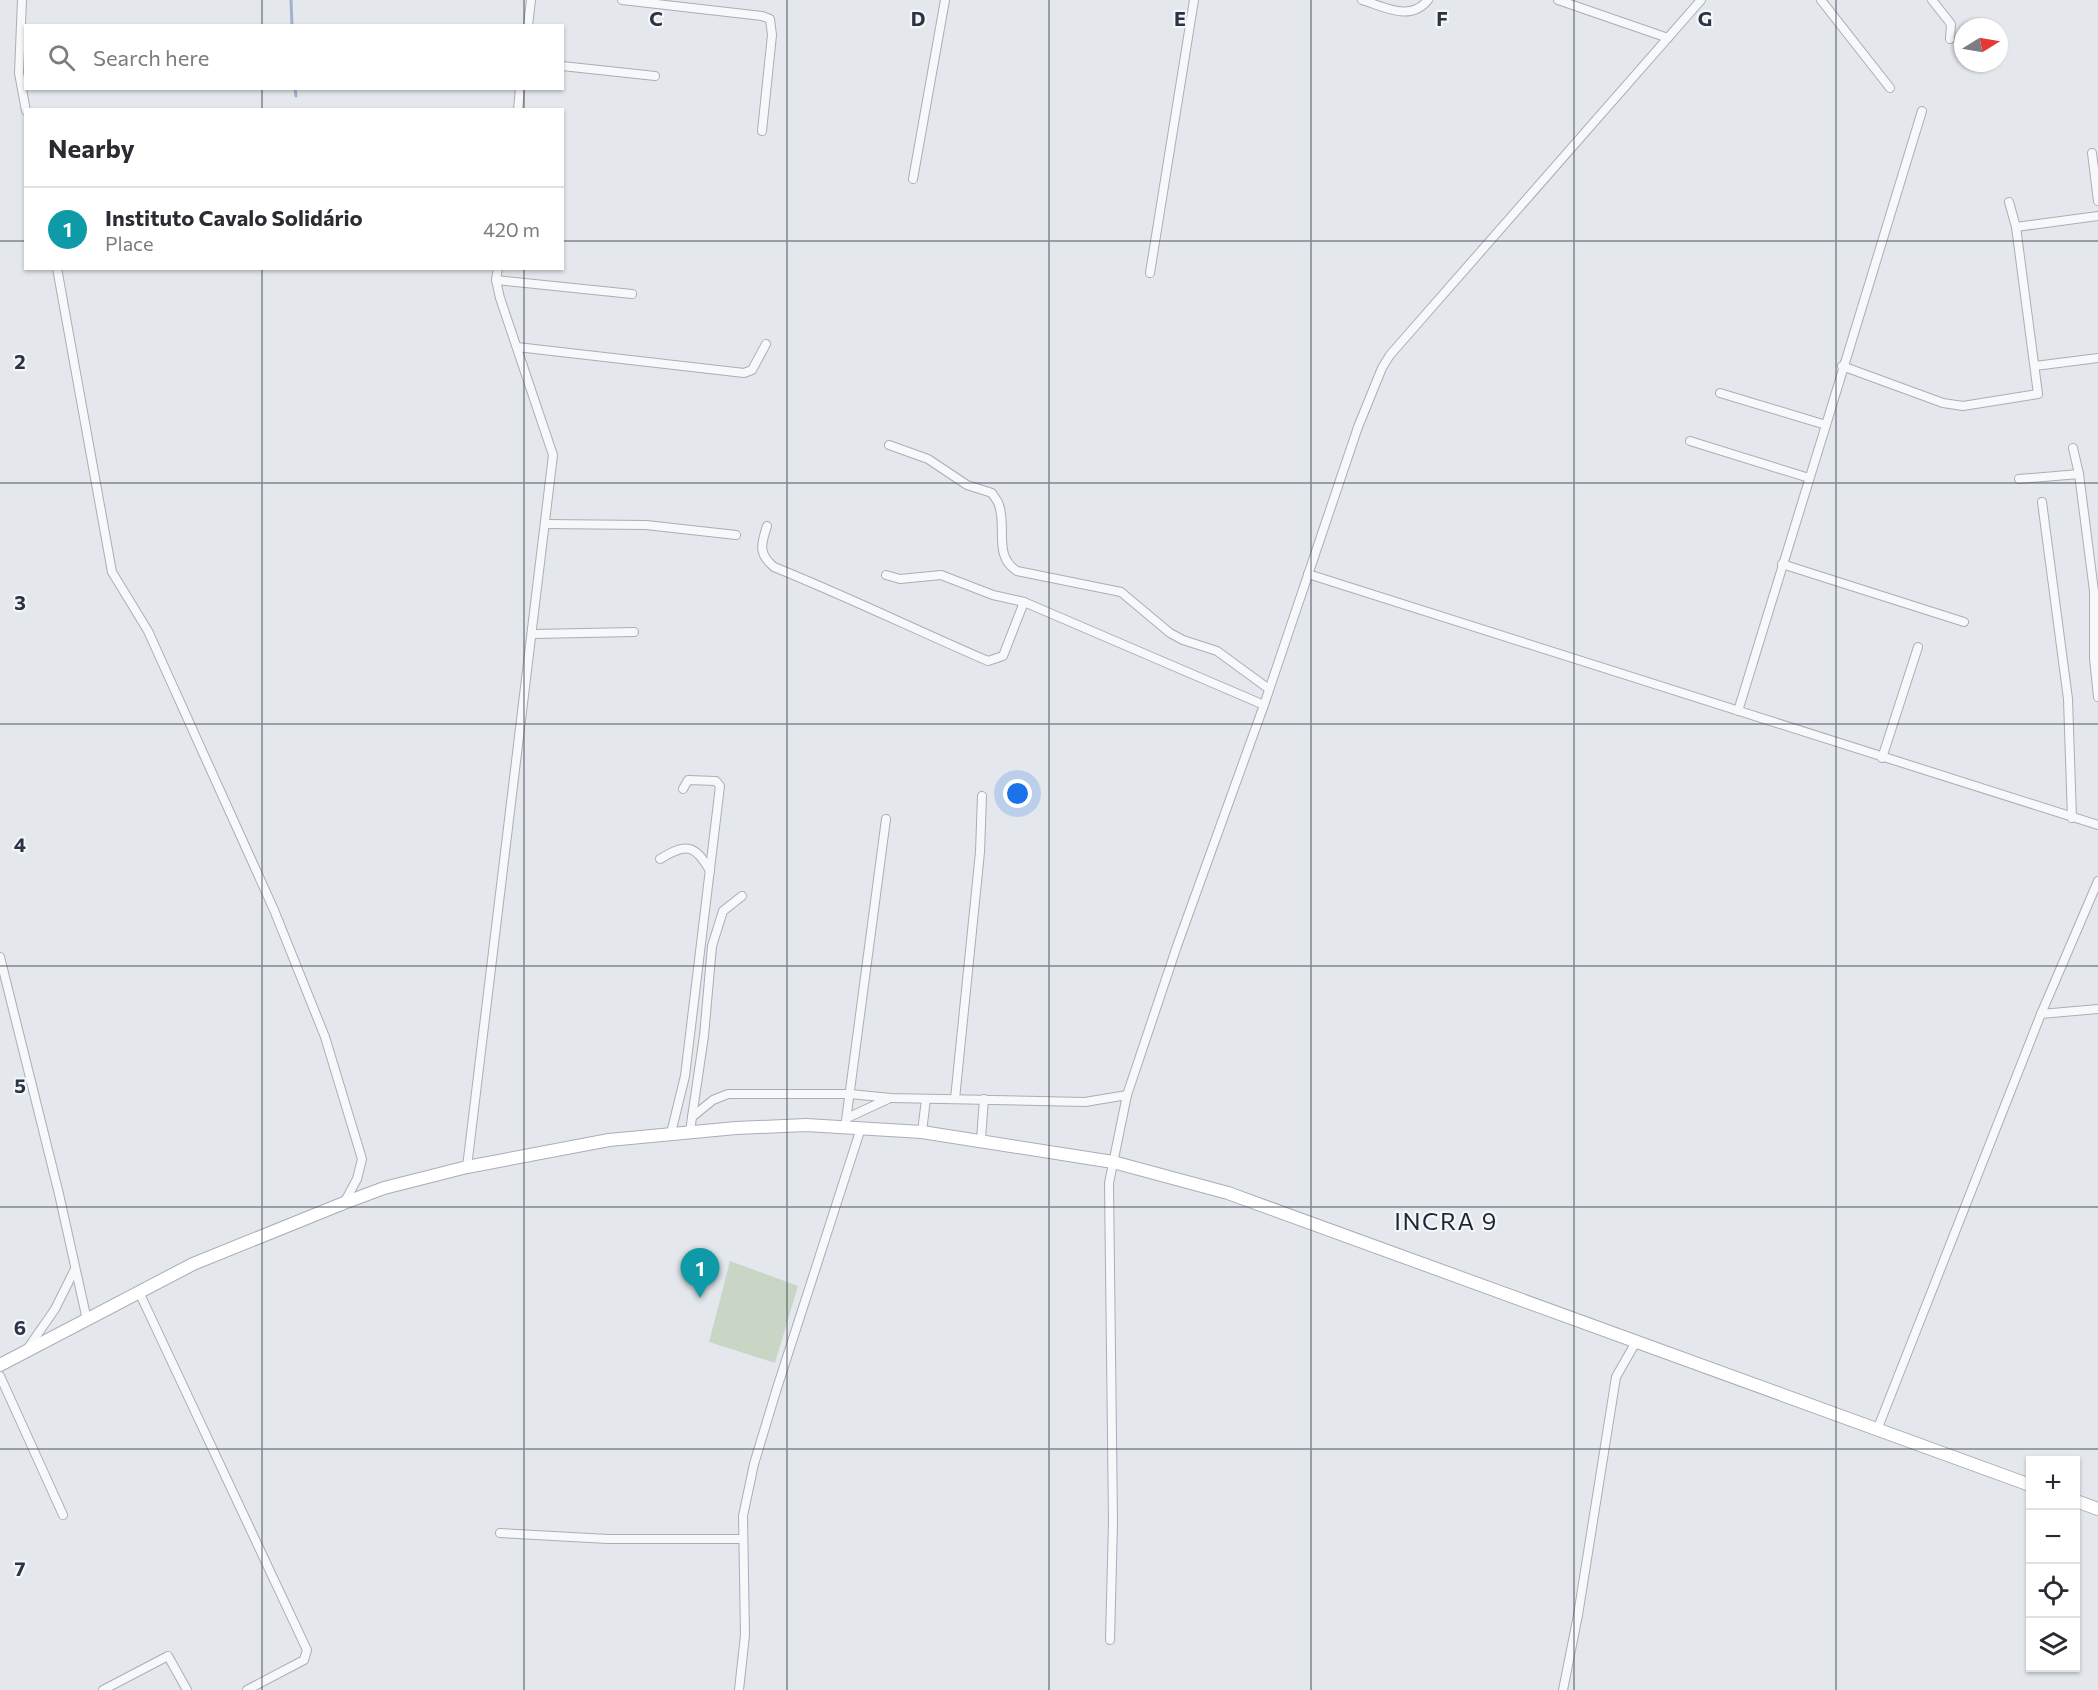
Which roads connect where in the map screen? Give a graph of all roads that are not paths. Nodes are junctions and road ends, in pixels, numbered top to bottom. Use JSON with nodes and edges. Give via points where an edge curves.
{"nodes":[{"id":1,"x":22,"y":0,"type":"edge"},
{"id":2,"x":531,"y":0,"type":"edge"},
{"id":3,"x":622,"y":0,"type":"edge"},
{"id":4,"x":945,"y":0,"type":"edge"},
{"id":5,"x":1194,"y":0,"type":"edge"},
{"id":6,"x":1362,"y":0,"type":"edge"},
{"id":7,"x":1428,"y":0,"type":"edge"},
{"id":8,"x":1558,"y":0,"type":"edge"},
{"id":9,"x":1701,"y":0,"type":"edge"},
{"id":10,"x":1821,"y":0,"type":"edge"},
{"id":11,"x":1932,"y":0,"type":"edge"},
{"id":12,"x":528,"y":24,"type":"edge"},
{"id":13,"x":1668,"y":38,"type":"junction"},
{"id":14,"x":1950,"y":39,"type":"dead end"},
{"id":15,"x":564,"y":66,"type":"edge"},
{"id":16,"x":655,"y":76,"type":"dead end"},
{"id":17,"x":1890,"y":88,"type":"dead end"},
{"id":18,"x":520,"y":90,"type":"edge"},
{"id":19,"x":26,"y":108,"type":"edge"},
{"id":20,"x":518,"y":108,"type":"edge"},
{"id":21,"x":1922,"y":111,"type":"dead end"},
{"id":22,"x":762,"y":131,"type":"dead end"},
{"id":23,"x":2092,"y":153,"type":"dead end"},
{"id":24,"x":913,"y":178,"type":"dead end"},
{"id":25,"x":2098,"y":201,"type":"edge"},
{"id":26,"x":2009,"y":202,"type":"dead end"},
{"id":27,"x":2098,"y":216,"type":"edge"},
{"id":28,"x":2016,"y":227,"type":"junction"},
{"id":29,"x":57,"y":270,"type":"edge"},
{"id":30,"x":498,"y":270,"type":"edge"},
{"id":31,"x":1150,"y":273,"type":"dead end"},
{"id":32,"x":496,"y":280,"type":"junction"},
{"id":33,"x":632,"y":294,"type":"dead end"},
{"id":34,"x":766,"y":344,"type":"dead end"},
{"id":35,"x":517,"y":347,"type":"junction"},
{"id":36,"x":2098,"y":357,"type":"edge"},
{"id":37,"x":1842,"y":366,"type":"junction"},
{"id":38,"x":2035,"y":366,"type":"junction"},
{"id":39,"x":1720,"y":393,"type":"dead end"},
{"id":40,"x":1826,"y":425,"type":"junction"},
{"id":41,"x":1690,"y":441,"type":"dead end"},
{"id":42,"x":890,"y":445,"type":"dead end"},
{"id":43,"x":2073,"y":448,"type":"dead end"},
{"id":44,"x":2079,"y":474,"type":"junction"},
{"id":45,"x":1809,"y":478,"type":"junction"},
{"id":46,"x":2019,"y":479,"type":"dead end"},
{"id":47,"x":2042,"y":502,"type":"dead end"},
{"id":48,"x":546,"y":524,"type":"junction"},
{"id":49,"x":766,"y":526,"type":"dead end"},
{"id":50,"x":736,"y":536,"type":"dead end"},
{"id":51,"x":1782,"y":564,"type":"junction"},
{"id":52,"x":1308,"y":574,"type":"junction"},
{"id":53,"x":886,"y":575,"type":"dead end"},
{"id":54,"x":1024,"y":602,"type":"junction"},
{"id":55,"x":1964,"y":622,"type":"dead end"},
{"id":56,"x":634,"y":632,"type":"dead end"},
{"id":57,"x":533,"y":633,"type":"junction"},
{"id":58,"x":1918,"y":647,"type":"dead end"},
{"id":59,"x":1269,"y":689,"type":"junction"},
{"id":60,"x":2098,"y":697,"type":"edge"},
{"id":61,"x":1264,"y":705,"type":"junction"},
{"id":62,"x":1738,"y":711,"type":"junction"},
{"id":63,"x":1882,"y":758,"type":"junction"},
{"id":64,"x":683,"y":789,"type":"dead end"},
{"id":65,"x":982,"y":796,"type":"dead end"},
{"id":66,"x":2072,"y":818,"type":"junction"},
{"id":67,"x":886,"y":819,"type":"dead end"},
{"id":68,"x":2098,"y":825,"type":"edge"},
{"id":69,"x":660,"y":859,"type":"dead end"},
{"id":70,"x":710,"y":872,"type":"junction"},
{"id":71,"x":2098,"y":882,"type":"edge"},
{"id":72,"x":742,"y":896,"type":"dead end"},
{"id":73,"x":0,"y":957,"type":"edge"},
{"id":74,"x":2098,"y":1009,"type":"edge"},
{"id":75,"x":2041,"y":1014,"type":"junction"},
{"id":76,"x":850,"y":1094,"type":"junction"},
{"id":77,"x":1127,"y":1095,"type":"junction"},
{"id":78,"x":891,"y":1098,"type":"junction"},
{"id":79,"x":926,"y":1099,"type":"junction"},
{"id":80,"x":955,"y":1099,"type":"junction"},
{"id":81,"x":984,"y":1099,"type":"junction"},
{"id":82,"x":692,"y":1117,"type":"junction"},
{"id":83,"x":846,"y":1123,"type":"junction"},
{"id":84,"x":861,"y":1128,"type":"junction"},
{"id":85,"x":690,"y":1132,"type":"junction"},
{"id":86,"x":922,"y":1132,"type":"junction"},
{"id":87,"x":671,"y":1133,"type":"junction"},
{"id":88,"x":981,"y":1139,"type":"junction"},
{"id":89,"x":1113,"y":1162,"type":"junction"},
{"id":90,"x":467,"y":1167,"type":"junction"},
{"id":91,"x":344,"y":1203,"type":"junction"},
{"id":92,"x":75,"y":1269,"type":"junction"},
{"id":93,"x":139,"y":1292,"type":"junction"},
{"id":94,"x":87,"y":1320,"type":"junction"},
{"id":95,"x":1636,"y":1340,"type":"junction"},
{"id":96,"x":26,"y":1351,"type":"junction"},
{"id":97,"x":0,"y":1365,"type":"edge"},
{"id":98,"x":0,"y":1376,"type":"edge"},
{"id":99,"x":1877,"y":1430,"type":"junction"},
{"id":100,"x":2026,"y":1483,"type":"edge"},
{"id":101,"x":2080,"y":1502,"type":"edge"},
{"id":102,"x":2098,"y":1509,"type":"edge"},
{"id":103,"x":63,"y":1515,"type":"dead end"},
{"id":104,"x":500,"y":1533,"type":"dead end"},
{"id":105,"x":741,"y":1539,"type":"junction"},
{"id":106,"x":1110,"y":1640,"type":"dead end"},
{"id":107,"x":103,"y":1690,"type":"edge"},
{"id":108,"x":187,"y":1690,"type":"edge"},
{"id":109,"x":247,"y":1690,"type":"edge"},
{"id":110,"x":739,"y":1690,"type":"edge"},
{"id":111,"x":1563,"y":1690,"type":"edge"}],
"edges":[{"from":1,"to":19,"type":"street","via":[[20,73]]},
{"from":2,"to":12,"type":"street"},
{"from":3,"to":22,"type":"street","via":[[770,19],[772,35]]},
{"from":4,"to":24,"type":"street"},
{"from":5,"to":31,"type":"street"},
{"from":6,"to":7,"type":"street","via":[[1408,12],[1419,10]]},
{"from":8,"to":13,"type":"street"},
{"from":9,"to":13,"type":"street"},
{"from":10,"to":17,"type":"street"},
{"from":11,"to":14,"type":"street","via":[[1951,24]]},
{"from":13,"to":52,"type":"street","via":[[1390,355],[1358,427]]},
{"from":15,"to":16,"type":"street"},
{"from":18,"to":20,"type":"street"},
{"from":21,"to":37,"type":"street"},
{"from":23,"to":25,"type":"street"},
{"from":26,"to":28,"type":"street"},
{"from":27,"to":28,"type":"street"},
{"from":28,"to":38,"type":"street"},
{"from":29,"to":91,"type":"street","via":[[112,572],[148,631],[274,910],[325,1037],[362,1159]]},
{"from":30,"to":32,"type":"street"},
{"from":32,"to":33,"type":"street"},
{"from":32,"to":35,"type":"street"},
{"from":34,"to":35,"type":"street","via":[[752,370],[744,373]]},
{"from":35,"to":48,"type":"street","via":[[553,455]]},
{"from":36,"to":38,"type":"street"},
{"from":37,"to":38,"type":"street","via":[[1943,403],[1963,406],[2034,396],[2039,390]]},
{"from":37,"to":40,"type":"street"},
{"from":39,"to":40,"type":"street"},
{"from":40,"to":45,"type":"street"},
{"from":41,"to":45,"type":"street"},
{"from":42,"to":59,"type":"street","via":[[928,459],[967,485],[992,493],[999,506],[1008,566],[1121,592],[1170,633],[1217,651]]},
{"from":43,"to":44,"type":"street"},
{"from":44,"to":46,"type":"street"},
{"from":44,"to":60,"type":"street","via":[[2094,591]]},
{"from":45,"to":51,"type":"street"},
{"from":47,"to":66,"type":"street","via":[[2068,699]]},
{"from":48,"to":50,"type":"street","via":[[646,525]]},
{"from":48,"to":57,"type":"street"},
{"from":49,"to":54,"type":"street","via":[[760,546],[765,559],[774,567],[988,661],[1003,656]]},
{"from":51,"to":55,"type":"street"},
{"from":51,"to":62,"type":"street"},
{"from":52,"to":59,"type":"street"},
{"from":52,"to":62,"type":"street"},
{"from":53,"to":54,"type":"street","via":[[900,579],[941,575]]},
{"from":54,"to":61,"type":"street"},
{"from":56,"to":57,"type":"street"},
{"from":57,"to":90,"type":"street"},
{"from":58,"to":63,"type":"street"},
{"from":59,"to":61,"type":"street"},
{"from":61,"to":77,"type":"street"},
{"from":62,"to":63,"type":"street"},
{"from":63,"to":66,"type":"street"},
{"from":64,"to":70,"type":"street","via":[[688,780],[714,781],[720,786]]},
{"from":65,"to":80,"type":"street"},
{"from":66,"to":68,"type":"street"},
{"from":67,"to":76,"type":"street"},
{"from":69,"to":70,"type":"street","via":[[688,847],[701,854]]},
{"from":70,"to":87,"type":"street","via":[[685,1077]]},
{"from":71,"to":75,"type":"street"},
{"from":72,"to":82,"type":"street","via":[[723,911],[712,946]]},
{"from":73,"to":92,"type":"street"},
{"from":74,"to":75,"type":"street"},
{"from":75,"to":99,"type":"street"},
{"from":76,"to":78,"type":"street"},
{"from":76,"to":82,"type":"street","via":[[728,1094],[713,1100]]},
{"from":76,"to":83,"type":"street"},
{"from":77,"to":81,"type":"street","via":[[1085,1102]]},
{"from":77,"to":89,"type":"street"},
{"from":78,"to":79,"type":"street"},
{"from":78,"to":83,"type":"street"},
{"from":79,"to":80,"type":"street"},
{"from":79,"to":86,"type":"street"},
{"from":80,"to":81,"type":"street"},
{"from":81,"to":88,"type":"street"},
{"from":82,"to":85,"type":"street"},
{"from":83,"to":84,"type":"main road"},
{"from":83,"to":85,"type":"main road"},
{"from":84,"to":86,"type":"main road"},
{"from":84,"to":105,"type":"street","via":[[754,1464]]},
{"from":85,"to":87,"type":"main road"},
{"from":86,"to":88,"type":"main road"},
{"from":87,"to":90,"type":"main road","via":[[609,1140]]},
{"from":88,"to":89,"type":"main road"},
{"from":89,"to":95,"type":"main road","via":[[1228,1193]]},
{"from":89,"to":106,"type":"street","via":[[1109,1183],[1113,1522]]},
{"from":90,"to":91,"type":"main road","via":[[384,1188]]},
{"from":91,"to":93,"type":"main road","via":[[193,1264]]},
{"from":92,"to":94,"type":"street"},
{"from":92,"to":96,"type":"street","via":[[55,1309]]},
{"from":93,"to":94,"type":"main road"},
{"from":93,"to":109,"type":"street","via":[[307,1650],[304,1660]]},
{"from":94,"to":96,"type":"main road"},
{"from":95,"to":99,"type":"main road"},
{"from":95,"to":111,"type":"street","via":[[1616,1377]]},
{"from":96,"to":97,"type":"main road"},
{"from":98,"to":103,"type":"street"},
{"from":99,"to":100,"type":"main road"},
{"from":101,"to":102,"type":"main road"},
{"from":104,"to":105,"type":"street","via":[[609,1539]]},
{"from":105,"to":110,"type":"street","via":[[745,1635]]},
{"from":107,"to":108,"type":"street","via":[[168,1656]]}]}
